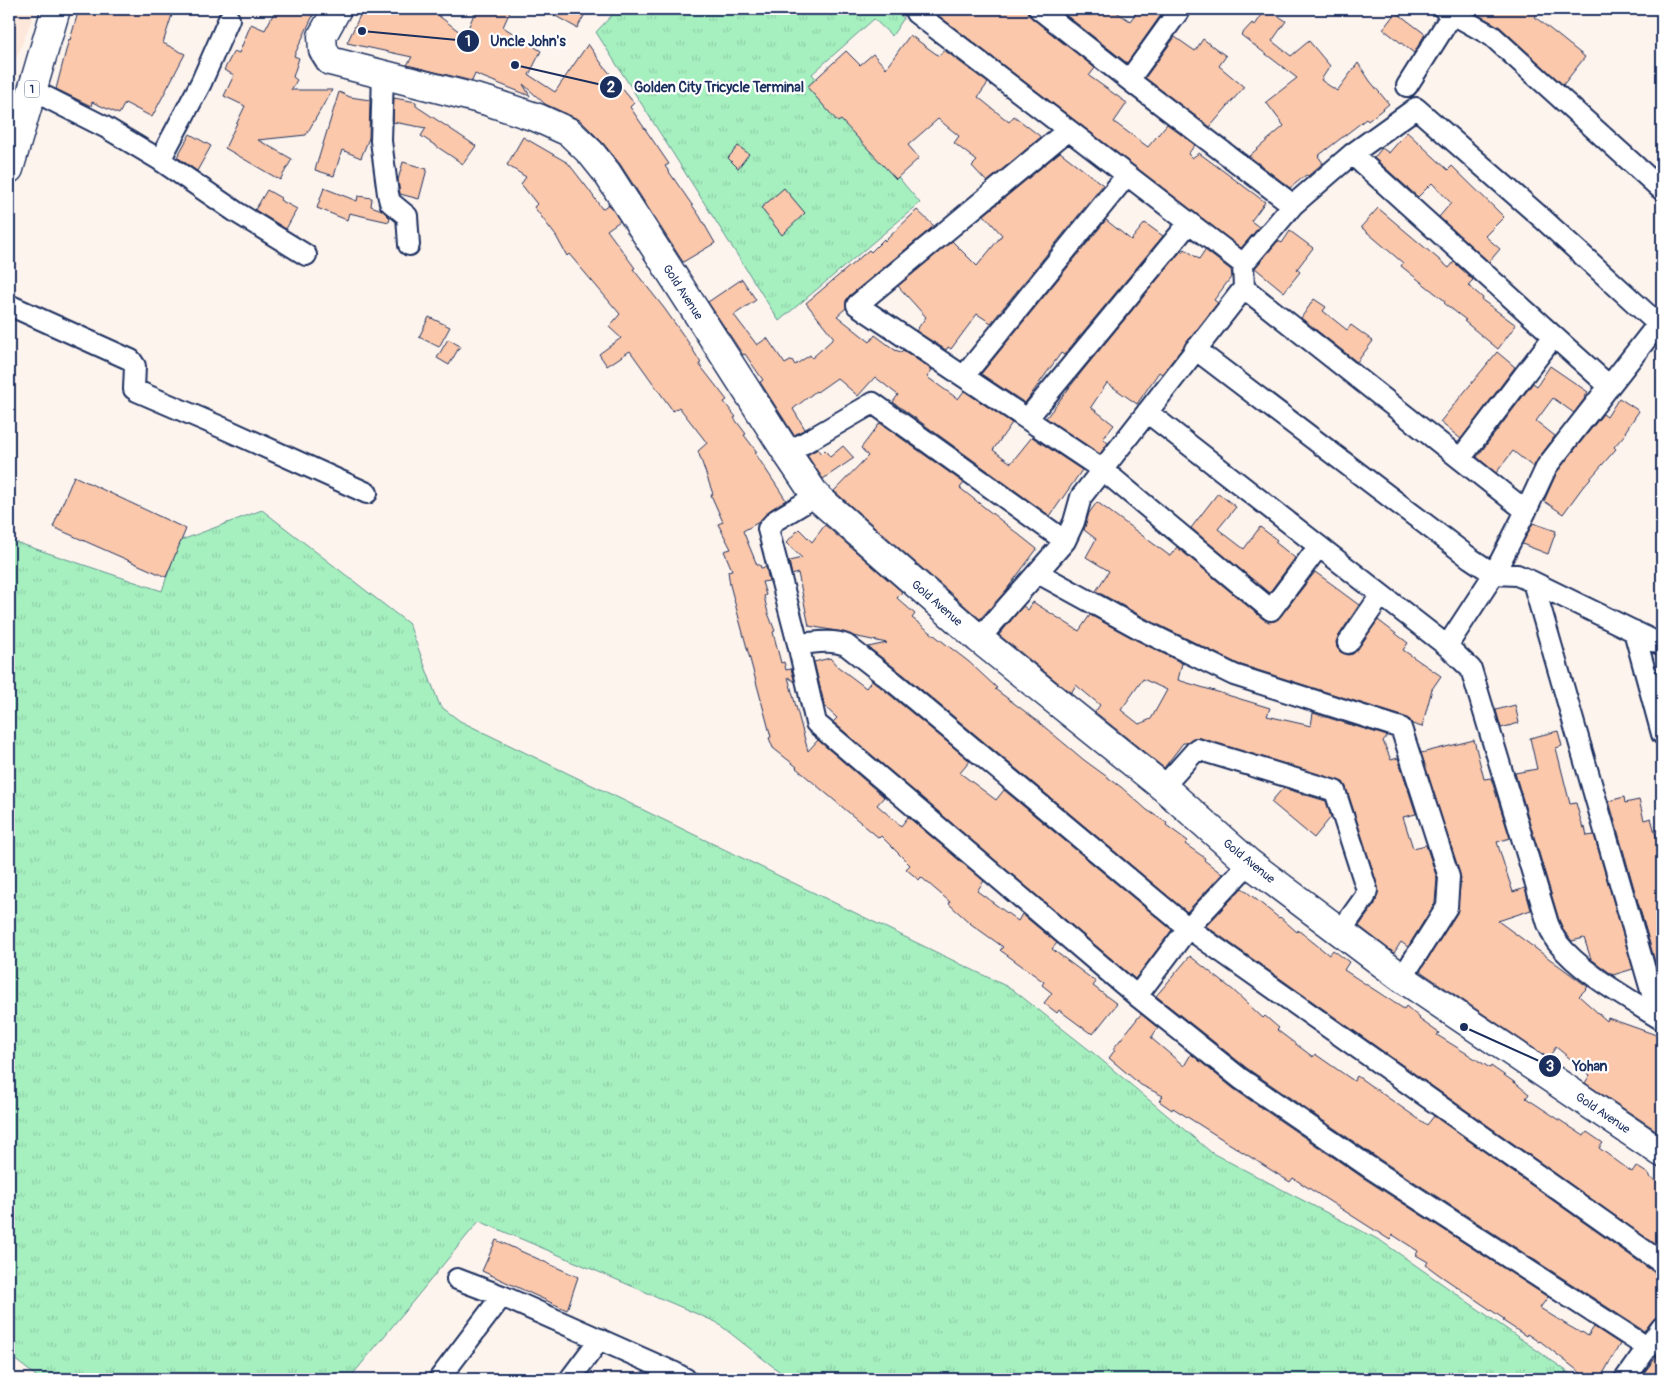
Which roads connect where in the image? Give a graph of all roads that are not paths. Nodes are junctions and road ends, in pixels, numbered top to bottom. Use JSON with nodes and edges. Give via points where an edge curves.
{"nodes":[{"id":1,"x":56,"y":9,"type":"edge"},
{"id":2,"x":337,"y":9,"type":"edge"},
{"id":3,"x":916,"y":9,"type":"edge"},
{"id":4,"x":1040,"y":9,"type":"edge"},
{"id":5,"x":1175,"y":9,"type":"edge"},
{"id":6,"x":1449,"y":11,"type":"edge"},
{"id":7,"x":229,"y":19,"type":"dead end"},
{"id":8,"x":383,"y":74,"type":"junction"},
{"id":9,"x":1130,"y":80,"type":"junction"},
{"id":10,"x":1407,"y":86,"type":"dead end"},
{"id":11,"x":32,"y":90,"type":"junction"},
{"id":12,"x":1068,"y":130,"type":"junction"},
{"id":13,"x":1352,"y":154,"type":"junction"},
{"id":14,"x":160,"y":160,"type":"junction"},
{"id":15,"x":9,"y":169,"type":"edge"},
{"id":16,"x":1127,"y":175,"type":"junction"},
{"id":17,"x":1662,"y":190,"type":"edge"},
{"id":18,"x":1293,"y":205,"type":"junction"},
{"id":19,"x":1189,"y":223,"type":"junction"},
{"id":20,"x":409,"y":245,"type":"dead end"},
{"id":21,"x":306,"y":255,"type":"dead end"},
{"id":22,"x":1243,"y":264,"type":"junction"},
{"id":23,"x":1244,"y":288,"type":"junction"},
{"id":24,"x":9,"y":305,"type":"edge"},
{"id":25,"x":1554,"y":336,"type":"junction"},
{"id":26,"x":1195,"y":349,"type":"junction"},
{"id":27,"x":964,"y":376,"type":"junction"},
{"id":28,"x":1609,"y":386,"type":"junction"},
{"id":29,"x":1147,"y":412,"type":"junction"},
{"id":30,"x":1027,"y":419,"type":"junction"},
{"id":31,"x":787,"y":453,"type":"junction"},
{"id":32,"x":1460,"y":459,"type":"junction"},
{"id":33,"x":1102,"y":470,"type":"junction"},
{"id":34,"x":367,"y":493,"type":"dead end"},
{"id":35,"x":816,"y":496,"type":"junction"},
{"id":36,"x":1526,"y":511,"type":"junction"},
{"id":37,"x":1066,"y":541,"type":"junction"},
{"id":38,"x":1319,"y":546,"type":"junction"},
{"id":39,"x":1038,"y":573,"type":"junction"},
{"id":40,"x":1494,"y":574,"type":"junction"},
{"id":41,"x":1533,"y":582,"type":"junction"},
{"id":42,"x":1382,"y":595,"type":"junction"},
{"id":43,"x":1634,"y":631,"type":"junction"},
{"id":44,"x":979,"y":640,"type":"junction"},
{"id":45,"x":1348,"y":643,"type":"dead end"},
{"id":46,"x":798,"y":644,"type":"junction"},
{"id":47,"x":1662,"y":645,"type":"edge"},
{"id":48,"x":1447,"y":646,"type":"junction"},
{"id":49,"x":1662,"y":734,"type":"edge"},
{"id":50,"x":1163,"y":787,"type":"junction"},
{"id":51,"x":1249,"y":863,"type":"junction"},
{"id":52,"x":1188,"y":928,"type":"junction"},
{"id":53,"x":1340,"y":932,"type":"junction"},
{"id":54,"x":1402,"y":978,"type":"junction"},
{"id":55,"x":1137,"y":996,"type":"junction"},
{"id":56,"x":1661,"y":1019,"type":"edge"},
{"id":57,"x":1662,"y":1153,"type":"edge"},
{"id":58,"x":1662,"y":1264,"type":"edge"},
{"id":59,"x":457,"y":1280,"type":"dead end"},
{"id":60,"x":502,"y":1296,"type":"junction"},
{"id":61,"x":1662,"y":1327,"type":"edge"},
{"id":62,"x":600,"y":1340,"type":"junction"},
{"id":63,"x":1648,"y":1348,"type":"junction"},
{"id":64,"x":439,"y":1379,"type":"edge"},
{"id":65,"x":570,"y":1379,"type":"edge"},
{"id":66,"x":686,"y":1379,"type":"edge"},
{"id":67,"x":1625,"y":1379,"type":"edge"}],
"edges":[{"from":1,"to":11,"type":"main road","number":"1"},
{"from":2,"to":8,"type":"main road","name":"Gold Avenue","via":[[322,36],[322,50],[330,62]]},
{"from":3,"to":12,"type":"street","via":[[916,13]]},
{"from":4,"to":9,"type":"street"},
{"from":5,"to":9,"type":"street","via":[[1178,12]]},
{"from":6,"to":10,"type":"street"},
{"from":6,"to":17,"type":"street","via":[[1492,36]]},
{"from":7,"to":14,"type":"street","via":[[202,82]]},
{"from":8,"to":20,"type":"street","via":[[381,141],[386,177],[390,202],[407,216]]},
{"from":8,"to":31,"type":"main road","name":"Gold Avenue","via":[[487,101],[570,132],[607,173]]},
{"from":9,"to":18,"type":"street"},
{"from":11,"to":14,"type":"street","via":[[105,127]]},
{"from":11,"to":15,"type":"main road","number":"1"},
{"from":12,"to":16,"type":"street"},
{"from":12,"to":27,"type":"street","via":[[857,305]]},
{"from":13,"to":18,"type":"street"},
{"from":13,"to":25,"type":"street"},
{"from":13,"to":28,"type":"street","via":[[1416,108],[1544,220],[1658,324]]},
{"from":14,"to":21,"type":"street"},
{"from":16,"to":19,"type":"street"},
{"from":16,"to":27,"type":"street"},
{"from":18,"to":22,"type":"street"},
{"from":19,"to":22,"type":"street"},
{"from":19,"to":30,"type":"street"},
{"from":22,"to":23,"type":"street"},
{"from":23,"to":26,"type":"street"},
{"from":23,"to":32,"type":"street"},
{"from":24,"to":34,"type":"street","via":[[132,360],[135,366],[134,390]]},
{"from":25,"to":28,"type":"street"},
{"from":25,"to":32,"type":"street"},
{"from":26,"to":29,"type":"street"},
{"from":26,"to":40,"type":"street"},
{"from":27,"to":30,"type":"street"},
{"from":28,"to":36,"type":"street","via":[[1547,466]]},
{"from":29,"to":33,"type":"street"},
{"from":29,"to":38,"type":"street"},
{"from":30,"to":33,"type":"street"},
{"from":31,"to":35,"type":"main road","name":"Gold Avenue"},
{"from":31,"to":37,"type":"street","via":[[873,403]]},
{"from":32,"to":36,"type":"street"},
{"from":33,"to":37,"type":"street","via":[[1081,497]]},
{"from":33,"to":38,"type":"street","via":[[1271,610]]},
{"from":35,"to":44,"type":"main road","name":"Gold Avenue"},
{"from":35,"to":46,"type":"street","via":[[776,520],[768,529]]},
{"from":36,"to":40,"type":"street"},
{"from":37,"to":39,"type":"street"},
{"from":38,"to":42,"type":"street"},
{"from":39,"to":44,"type":"street"},
{"from":39,"to":54,"type":"street","via":[[1142,630],[1234,675],[1401,728],[1449,877],[1447,907]]},
{"from":40,"to":41,"type":"street","via":[[1517,575]]},
{"from":40,"to":48,"type":"street"},
{"from":41,"to":43,"type":"street"},
{"from":41,"to":56,"type":"street"},
{"from":42,"to":45,"type":"street"},
{"from":42,"to":48,"type":"street"},
{"from":43,"to":47,"type":"street"},
{"from":43,"to":49,"type":"street"},
{"from":44,"to":50,"type":"main road","name":"Gold Avenue"},
{"from":46,"to":52,"type":"street","via":[[838,642],[846,645]]},
{"from":46,"to":55,"type":"street","via":[[816,723]]},
{"from":48,"to":56,"type":"street","via":[[1471,669],[1548,924],[1556,941],[1602,982]]},
{"from":50,"to":51,"type":"main road","name":"Gold Avenue"},
{"from":50,"to":53,"type":"street","via":[[1197,749],[1335,791],[1367,890]]},
{"from":51,"to":52,"type":"street"},
{"from":51,"to":53,"type":"main road","name":"Gold Avenue"},
{"from":52,"to":55,"type":"street"},
{"from":52,"to":58,"type":"street"},
{"from":53,"to":54,"type":"main road","name":"Gold Avenue"},
{"from":54,"to":57,"type":"main road","name":"Gold Avenue"},
{"from":55,"to":63,"type":"street","via":[[1242,1079],[1361,1162]]},
{"from":59,"to":60,"type":"street"},
{"from":60,"to":62,"type":"street"},
{"from":60,"to":64,"type":"street"},
{"from":61,"to":63,"type":"street"},
{"from":62,"to":65,"type":"street"},
{"from":62,"to":66,"type":"street"},
{"from":63,"to":67,"type":"street"}]}
